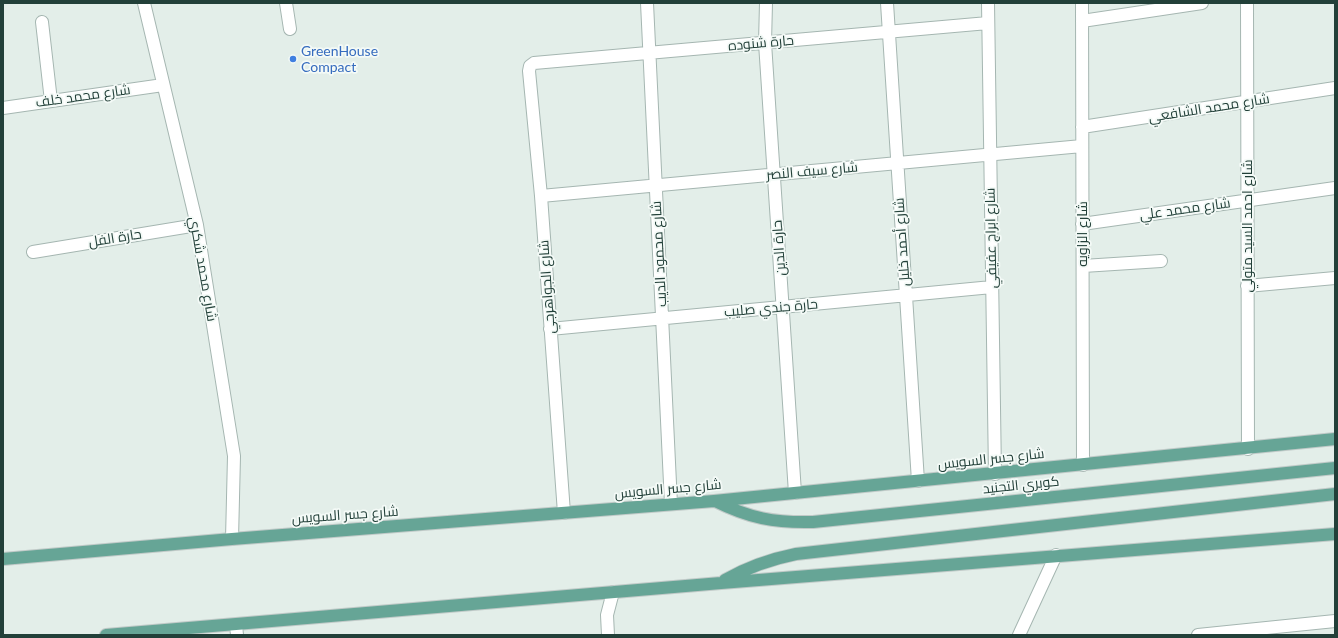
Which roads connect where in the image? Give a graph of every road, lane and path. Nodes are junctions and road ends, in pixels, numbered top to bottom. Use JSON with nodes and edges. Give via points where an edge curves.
{"nodes":[{"id":1,"x":144,"y":3,"type":"edge"},
{"id":2,"x":286,"y":3,"type":"edge"},
{"id":3,"x":647,"y":3,"type":"edge"},
{"id":4,"x":766,"y":3,"type":"edge"},
{"id":5,"x":887,"y":3,"type":"edge"},
{"id":6,"x":988,"y":3,"type":"edge"},
{"id":7,"x":1082,"y":3,"type":"edge"},
{"id":8,"x":1202,"y":3,"type":"edge"},
{"id":9,"x":1247,"y":3,"type":"edge"},
{"id":10,"x":1082,"y":21,"type":"junction"},
{"id":11,"x":42,"y":22,"type":"dead end"},
{"id":12,"x":988,"y":23,"type":"junction"},
{"id":13,"x":290,"y":30,"type":"dead end"},
{"id":14,"x":889,"y":32,"type":"junction"},
{"id":15,"x":765,"y":43,"type":"junction"},
{"id":16,"x":650,"y":53,"type":"junction"},
{"id":17,"x":534,"y":63,"type":"joint"},
{"id":18,"x":163,"y":85,"type":"junction"},
{"id":19,"x":1335,"y":88,"type":"edge"},
{"id":20,"x":51,"y":101,"type":"junction"},
{"id":21,"x":1247,"y":102,"type":"junction"},
{"id":22,"x":3,"y":108,"type":"edge"},
{"id":23,"x":1082,"y":127,"type":"junction"},
{"id":24,"x":1082,"y":146,"type":"junction"},
{"id":25,"x":990,"y":155,"type":"junction"},
{"id":26,"x":897,"y":163,"type":"junction"},
{"id":27,"x":774,"y":175,"type":"junction"},
{"id":28,"x":656,"y":186,"type":"junction"},
{"id":29,"x":1335,"y":188,"type":"edge"},
{"id":30,"x":541,"y":196,"type":"junction"},
{"id":31,"x":1247,"y":200,"type":"junction"},
{"id":32,"x":1082,"y":224,"type":"junction"},
{"id":33,"x":196,"y":225,"type":"junction"},
{"id":34,"x":33,"y":252,"type":"dead end"},
{"id":35,"x":1161,"y":261,"type":"dead end"},
{"id":36,"x":1083,"y":266,"type":"junction"},
{"id":37,"x":1335,"y":278,"type":"edge"},
{"id":38,"x":1248,"y":286,"type":"junction"},
{"id":39,"x":992,"y":287,"type":"junction"},
{"id":40,"x":906,"y":295,"type":"junction"},
{"id":41,"x":783,"y":307,"type":"junction"},
{"id":42,"x":662,"y":318,"type":"junction"},
{"id":43,"x":550,"y":329,"type":"junction"},
{"id":44,"x":1335,"y":439,"type":"edge"},
{"id":45,"x":1248,"y":448,"type":"junction"},
{"id":46,"x":1083,"y":465,"type":"junction"},
{"id":47,"x":1335,"y":468,"type":"edge"},
{"id":48,"x":995,"y":474,"type":"junction"},
{"id":49,"x":918,"y":481,"type":"junction"},
{"id":50,"x":795,"y":493,"type":"junction"},
{"id":51,"x":1335,"y":494,"type":"edge"},
{"id":52,"x":714,"y":500,"type":"junction"},
{"id":53,"x":671,"y":504,"type":"junction"},
{"id":54,"x":564,"y":513,"type":"junction"},
{"id":55,"x":1335,"y":534,"type":"edge"},
{"id":56,"x":232,"y":539,"type":"junction"},
{"id":57,"x":1056,"y":555,"type":"junction"},
{"id":58,"x":3,"y":559,"type":"edge"},
{"id":59,"x":721,"y":582,"type":"junction"},
{"id":60,"x":613,"y":592,"type":"junction"},
{"id":61,"x":1335,"y":621,"type":"edge"},
{"id":62,"x":236,"y":630,"type":"edge"},
{"id":63,"x":106,"y":635,"type":"edge"},
{"id":64,"x":608,"y":635,"type":"edge"},
{"id":65,"x":1019,"y":635,"type":"edge"},
{"id":66,"x":1198,"y":635,"type":"edge"}],
"edges":[{"from":1,"to":18,"type":"street","name":"شارع محمد شكري"},
{"from":2,"to":13,"type":"street"},
{"from":3,"to":16,"type":"street","name":"شارع محمود الديب"},
{"from":4,"to":15,"type":"street","name":"حارة الدين"},
{"from":5,"to":14,"type":"street","name":"شارع أحمد خليل"},
{"from":6,"to":12,"type":"street","name":"شارع ابراج عفيفي"},
{"from":7,"to":10,"type":"street","name":"شارع الزاويه"},
{"from":8,"to":10,"type":"street"},
{"from":9,"to":21,"type":"street","name":"شارع احمد السيد متولي"},
{"from":10,"to":23,"type":"street","name":"شارع الزاويه"},
{"from":11,"to":20,"type":"street"},
{"from":12,"to":14,"type":"street","name":"حارة شنوده"},
{"from":12,"to":25,"type":"street","name":"شارع ابراج عفيفي"},
{"from":14,"to":15,"type":"street","name":"حارة شنوده"},
{"from":14,"to":26,"type":"street","name":"شارع أحمد خليل"},
{"from":15,"to":16,"type":"street","name":"حارة شنوده"},
{"from":15,"to":27,"type":"street","name":"حارة الدين"},
{"from":16,"to":17,"type":"street","name":"حارة شنوده"},
{"from":16,"to":28,"type":"street","name":"شارع محمود الديب"},
{"from":17,"to":30,"type":"street","name":"شارع الجواهرجي","via":[[529,71]]},
{"from":18,"to":20,"type":"street","name":"شارع محمد خلف"},
{"from":18,"to":33,"type":"street","name":"شارع محمد شكري"},
{"from":19,"to":21,"type":"street","name":"شارع محمد الشافعي"},
{"from":20,"to":22,"type":"street","name":"شارع محمد خلف"},
{"from":21,"to":23,"type":"street","name":"شارع محمد الشافعي"},
{"from":21,"to":31,"type":"street","name":"شارع احمد السيد متولي"},
{"from":23,"to":24,"type":"street","name":"شارع الزاويه"},
{"from":24,"to":25,"type":"street","name":"شارع سيف النصر"},
{"from":24,"to":32,"type":"street","name":"شارع الزاويه"},
{"from":25,"to":26,"type":"street","name":"شارع سيف النصر"},
{"from":25,"to":39,"type":"street","name":"شارع ابراج عفيفي"},
{"from":26,"to":27,"type":"street","name":"شارع سيف النصر"},
{"from":26,"to":40,"type":"street","name":"شارع أحمد خليل"},
{"from":27,"to":28,"type":"street","name":"شارع سيف النصر"},
{"from":27,"to":41,"type":"street","name":"حارة الدين"},
{"from":28,"to":30,"type":"street","name":"شارع سيف النصر"},
{"from":28,"to":42,"type":"street","name":"شارع محمود الديب"},
{"from":29,"to":31,"type":"street","name":"شارع محمد علي"},
{"from":30,"to":43,"type":"street","name":"شارع الجواهرجي"},
{"from":31,"to":32,"type":"street","name":"شارع محمد علي"},
{"from":31,"to":38,"type":"street","name":"شارع احمد السيد متولي"},
{"from":32,"to":36,"type":"street","name":"شارع الزاويه"},
{"from":33,"to":34,"type":"street","name":"حارة الفل"},
{"from":33,"to":56,"type":"street","name":"شارع محمد شكري","via":[[234,456]]},
{"from":35,"to":36,"type":"street"},
{"from":36,"to":46,"type":"street","name":"شارع الزاويه"},
{"from":37,"to":38,"type":"street"},
{"from":38,"to":45,"type":"street","name":"شارع احمد السيد متولي"},
{"from":39,"to":40,"type":"street","name":"حارة جندي صليب"},
{"from":39,"to":48,"type":"street","name":"شارع ابراج عفيفي"},
{"from":40,"to":41,"type":"street","name":"حارة جندي صليب"},
{"from":40,"to":49,"type":"street","name":"شارع أحمد خليل"},
{"from":41,"to":42,"type":"street","name":"حارة جندي صليب"},
{"from":41,"to":50,"type":"street","name":"حارة الدين"},
{"from":42,"to":43,"type":"street","name":"حارة جندي صليب"},
{"from":42,"to":53,"type":"street","name":"شارع محمود الديب"},
{"from":43,"to":54,"type":"street","name":"شارع الجواهرجي"},
{"from":44,"to":45,"type":"main road","name":"شارع جسر السويس"},
{"from":45,"to":46,"type":"main road","name":"شارع جسر السويس"},
{"from":46,"to":48,"type":"main road","name":"شارع جسر السويس"},
{"from":47,"to":52,"type":"main road","name":"كوبري التجنيد","via":[[813,522],[772,521],[732,510]]},
{"from":48,"to":49,"type":"main road","name":"شارع جسر السويس"},
{"from":49,"to":50,"type":"main road","name":"شارع جسر السويس"},
{"from":50,"to":52,"type":"main road","name":"شارع جسر السويس"},
{"from":51,"to":59,"type":"main road","via":[[796,554],[757,565]]},
{"from":52,"to":53,"type":"main road","name":"شارع جسر السويس"},
{"from":53,"to":54,"type":"main road","name":"شارع جسر السويس"},
{"from":54,"to":56,"type":"main road","name":"شارع جسر السويس"},
{"from":55,"to":57,"type":"main road"},
{"from":56,"to":58,"type":"main road","name":"شارع جسر السويس"},
{"from":57,"to":59,"type":"main road"},
{"from":57,"to":65,"type":"street"},
{"from":59,"to":60,"type":"main road"},
{"from":60,"to":62,"type":"main road"},
{"from":60,"to":64,"type":"street","via":[[607,615]]},
{"from":61,"to":66,"type":"street"},
{"from":62,"to":63,"type":"main road"}]}
